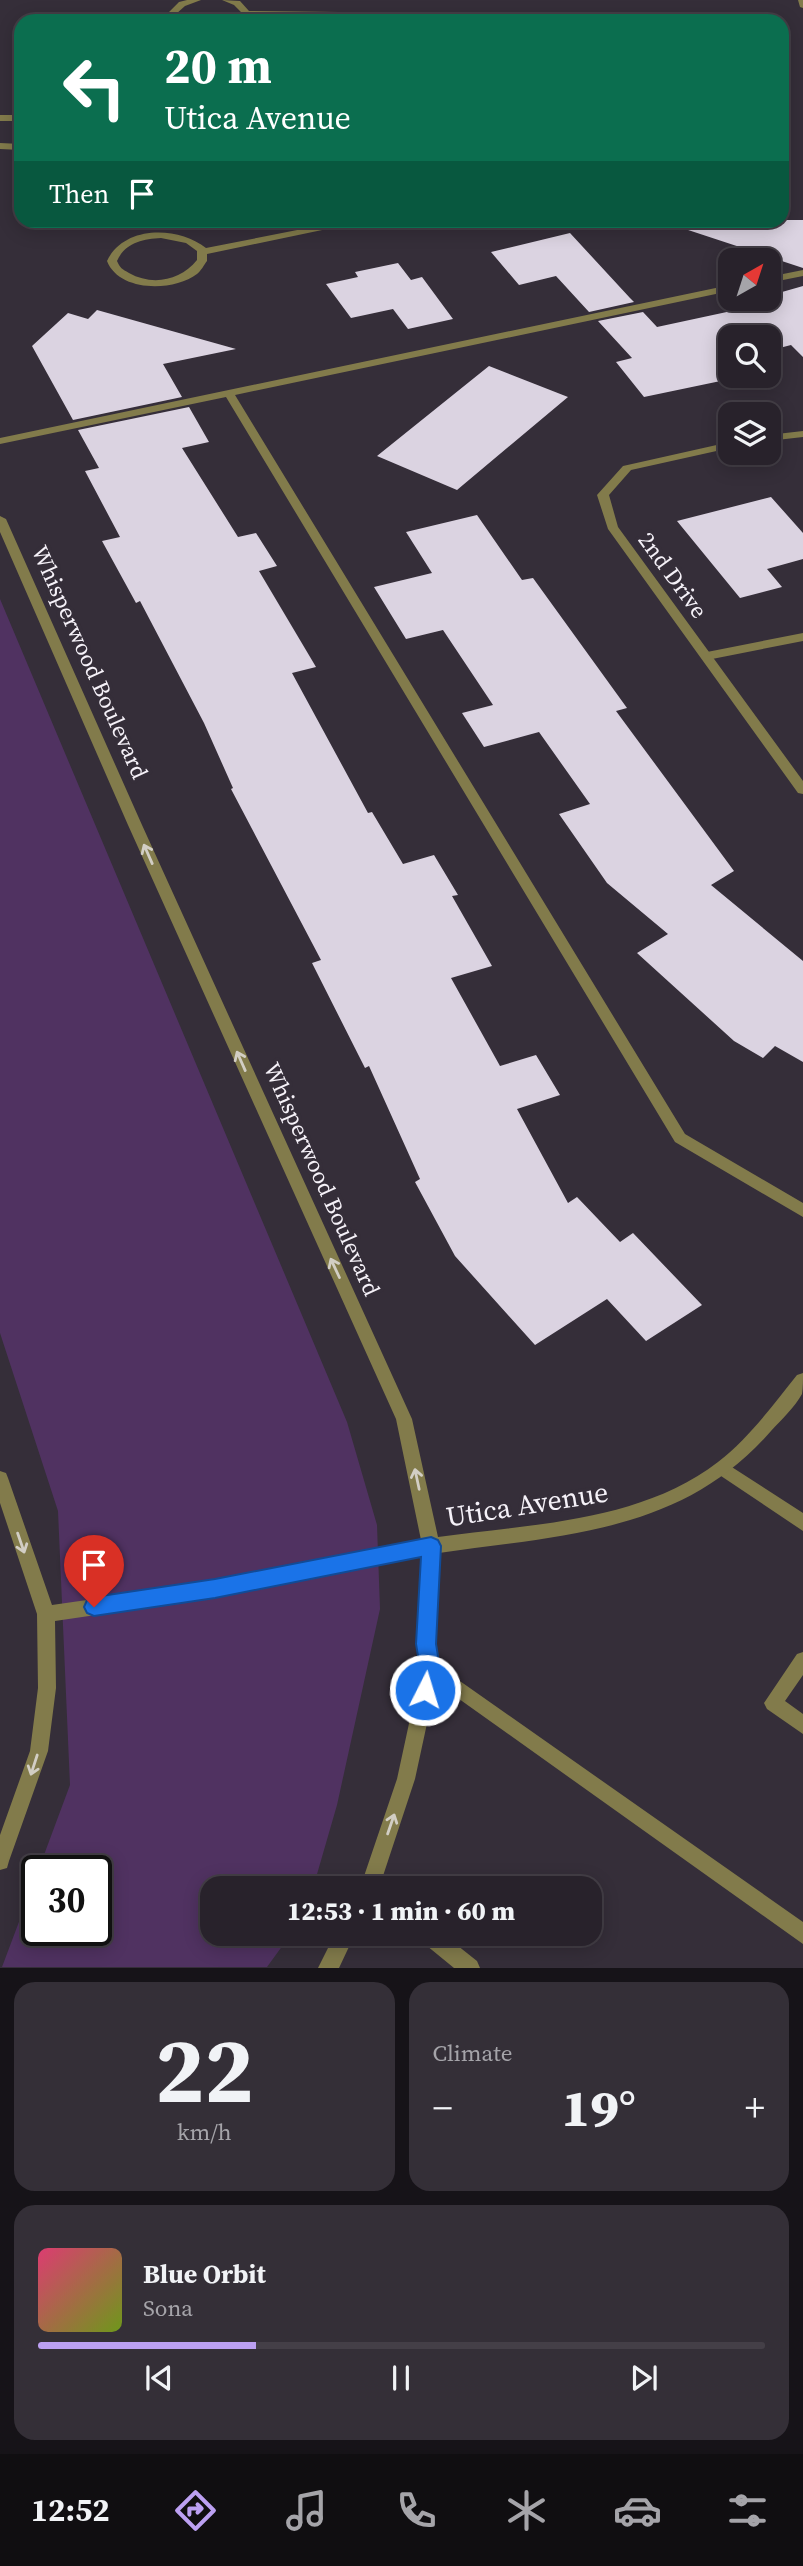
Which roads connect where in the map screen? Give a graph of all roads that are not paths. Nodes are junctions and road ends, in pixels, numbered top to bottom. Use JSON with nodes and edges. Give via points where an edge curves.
{"nodes":[{"id":1,"x":197,"y":0,"type":"edge"},
{"id":2,"x":226,"y":0,"type":"edge"},
{"id":3,"x":802,"y":0,"type":"edge"},
{"id":4,"x":803,"y":5,"type":"edge"},
{"id":5,"x":172,"y":14,"type":"edge"},
{"id":6,"x":244,"y":14,"type":"edge"},
{"id":7,"x":162,"y":228,"type":"edge"},
{"id":8,"x":324,"y":228,"type":"edge"},
{"id":9,"x":161,"y":235,"type":"junction"},
{"id":10,"x":203,"y":252,"type":"junction"},
{"id":11,"x":803,"y":273,"type":"edge"},
{"id":12,"x":781,"y":277,"type":"edge"},
{"id":13,"x":718,"y":291,"type":"edge"},
{"id":14,"x":229,"y":393,"type":"junction"},
{"id":15,"x":803,"y":434,"type":"edge"},
{"id":16,"x":781,"y":437,"type":"edge"},
{"id":17,"x":0,"y":441,"type":"edge"},
{"id":18,"x":718,"y":448,"type":"edge"},
{"id":19,"x":0,"y":519,"type":"edge"},
{"id":20,"x":803,"y":637,"type":"edge"},
{"id":21,"x":707,"y":656,"type":"junction"},
{"id":22,"x":803,"y":790,"type":"edge"},
{"id":23,"x":803,"y":1211,"type":"edge"},
{"id":24,"x":803,"y":1380,"type":"edge"},
{"id":25,"x":723,"y":1469,"type":"junction"},
{"id":26,"x":0,"y":1478,"type":"edge"},
{"id":27,"x":4,"y":1506,"type":"edge"},
{"id":28,"x":803,"y":1523,"type":"edge"},
{"id":29,"x":431,"y":1546,"type":"junction"},
{"id":30,"x":46,"y":1614,"type":"junction"},
{"id":31,"x":803,"y":1660,"type":"edge"},
{"id":32,"x":430,"y":1668,"type":"junction"},
{"id":33,"x":803,"y":1725,"type":"edge"},
{"id":34,"x":0,"y":1861,"type":"edge"},
{"id":35,"x":374,"y":1876,"type":"edge"},
{"id":36,"x":803,"y":1934,"type":"edge"},
{"id":37,"x":339,"y":1946,"type":"edge"},
{"id":38,"x":443,"y":1946,"type":"edge"},
{"id":39,"x":328,"y":1968,"type":"edge"},
{"id":40,"x":470,"y":1968,"type":"edge"}],
"edges":[{"from":1,"to":5,"type":"street"},
{"from":2,"to":6,"type":"street","via":[[237,4]]},
{"from":3,"to":4,"type":"street"},
{"from":7,"to":9,"type":"street"},
{"from":8,"to":10,"type":"street"},
{"from":9,"to":10,"type":"street","via":[[188,239]]},
{"from":9,"to":10,"type":"street","via":[[122,245],[112,261],[115,269],[134,281],[180,280],[201,267]]},
{"from":11,"to":12,"type":"street"},
{"from":13,"to":14,"type":"street"},
{"from":14,"to":17,"type":"street"},
{"from":14,"to":23,"type":"street","via":[[680,1138]]},
{"from":15,"to":16,"type":"street"},
{"from":18,"to":21,"type":"street","name":"2nd Drive","via":[[627,468],[603,495],[612,527]]},
{"from":29,"to":19,"type":"street","name":"Whisperwood Boulevard","one_way":true,"via":[[404,1419]]},
{"from":20,"to":21,"type":"street"},
{"from":21,"to":22,"type":"street","name":"2nd Drive"},
{"from":24,"to":25,"type":"street","name":"Utica Avenue","via":[[754,1441]]},
{"from":25,"to":28,"type":"street"},
{"from":25,"to":29,"type":"street","name":"Utica Avenue","via":[[651,1508],[607,1520]]},
{"from":26,"to":27,"type":"street"},
{"from":27,"to":30,"type":"street","one_way":true},
{"from":29,"to":30,"type":"street","name":"Utica Avenue","via":[[215,1588]]},
{"from":29,"to":32,"type":"street","name":"Whisperwood Boulevard","via":[[426,1644]]},
{"from":30,"to":34,"type":"street","one_way":true,"via":[[47,1688],[39,1751]]},
{"from":31,"to":33,"type":"street","via":[[773,1703]]},
{"from":35,"to":32,"type":"street","name":"Whisperwood Boulevard","one_way":true,"via":[[406,1779]]},
{"from":32,"to":36,"type":"street"},
{"from":37,"to":39,"type":"street"},
{"from":38,"to":40,"type":"street"}]}
